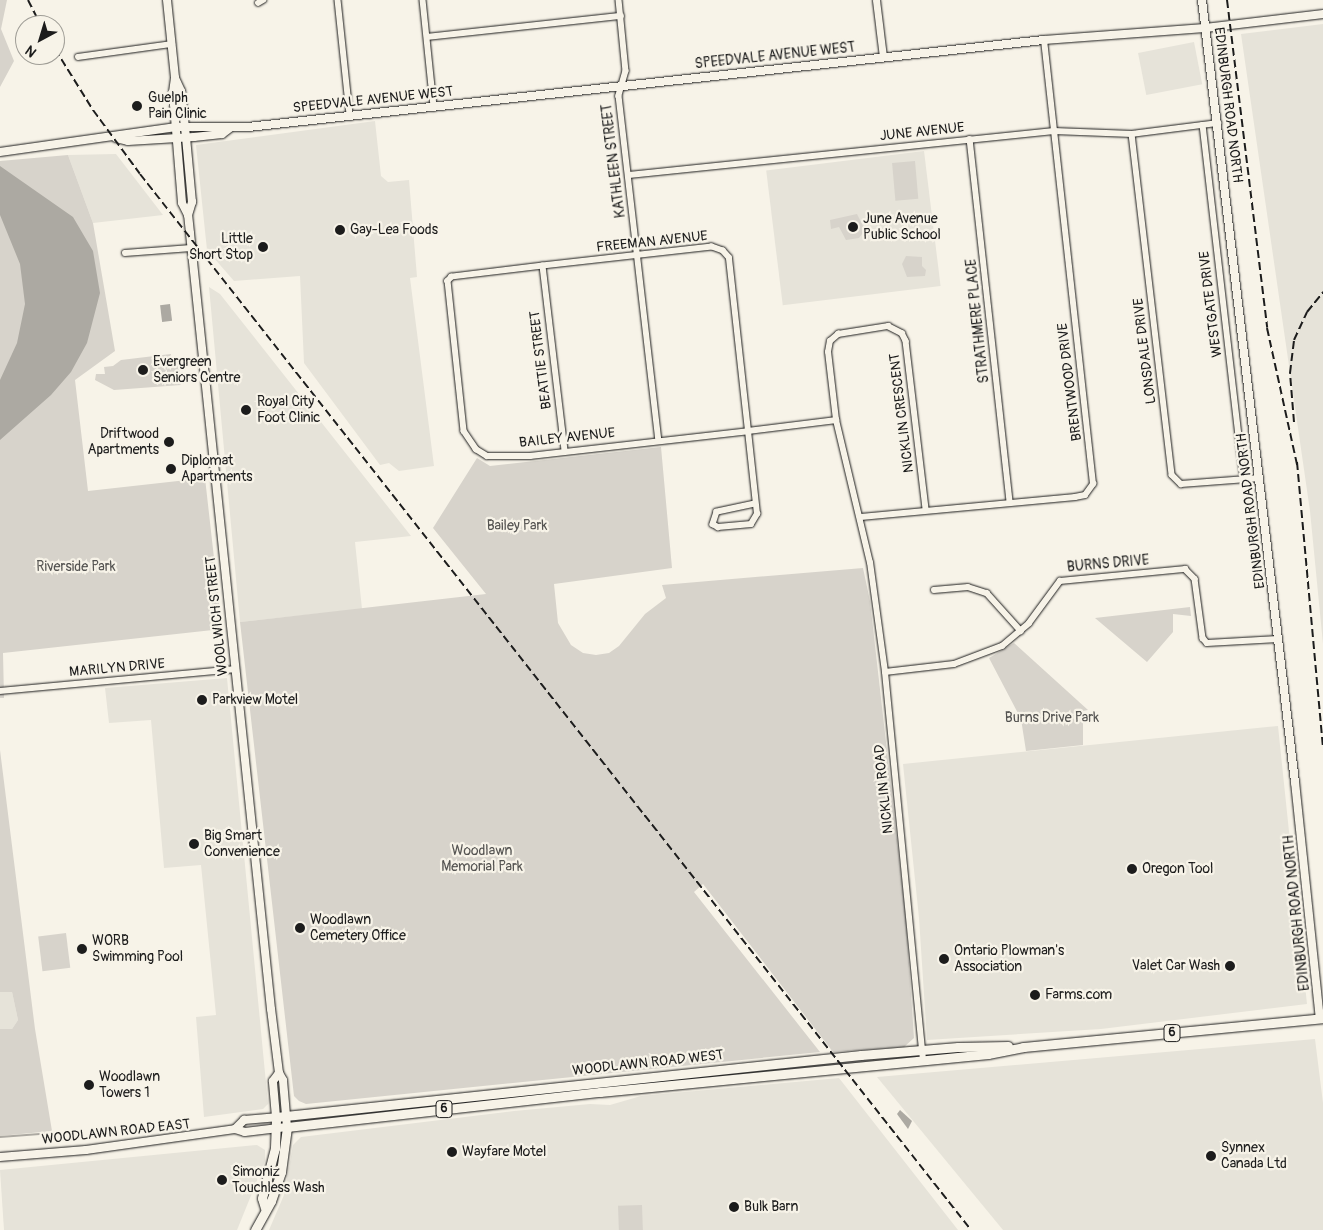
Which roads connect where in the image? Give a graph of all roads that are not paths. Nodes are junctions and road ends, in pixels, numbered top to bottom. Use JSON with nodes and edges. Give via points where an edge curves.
{"nodes":[{"id":1,"x":167,"y":0,"type":"edge"},
{"id":2,"x":338,"y":0,"type":"edge"},
{"id":3,"x":423,"y":0,"type":"edge"},
{"id":4,"x":619,"y":0,"type":"edge"},
{"id":5,"x":876,"y":0,"type":"edge"},
{"id":6,"x":1202,"y":0,"type":"edge"},
{"id":7,"x":1323,"y":14,"type":"edge"},
{"id":8,"x":621,"y":16,"type":"junction"},
{"id":9,"x":1205,"y":28,"type":"junction"},
{"id":10,"x":427,"y":37,"type":"junction"},
{"id":11,"x":1044,"y":40,"type":"junction"},
{"id":12,"x":172,"y":44,"type":"junction"},
{"id":13,"x":78,"y":57,"type":"dead end"},
{"id":14,"x":883,"y":57,"type":"junction"},
{"id":15,"x":176,"y":78,"type":"junction"},
{"id":16,"x":624,"y":84,"type":"junction"},
{"id":17,"x":434,"y":106,"type":"junction"},
{"id":18,"x":350,"y":115,"type":"junction"},
{"id":19,"x":1218,"y":123,"type":"junction"},
{"id":20,"x":1203,"y":125,"type":"junction"},
{"id":21,"x":185,"y":126,"type":"junction"},
{"id":22,"x":176,"y":127,"type":"junction"},
{"id":23,"x":230,"y":128,"type":"junction"},
{"id":24,"x":1054,"y":131,"type":"junction"},
{"id":25,"x":1132,"y":134,"type":"junction"},
{"id":26,"x":177,"y":137,"type":"junction"},
{"id":27,"x":186,"y":137,"type":"junction"},
{"id":28,"x":116,"y":138,"type":"junction"},
{"id":29,"x":970,"y":139,"type":"junction"},
{"id":30,"x":0,"y":152,"type":"edge"},
{"id":31,"x":629,"y":176,"type":"junction"},
{"id":32,"x":188,"y":215,"type":"junction"},
{"id":33,"x":191,"y":248,"type":"junction"},
{"id":34,"x":125,"y":253,"type":"dead end"},
{"id":35,"x":637,"y":255,"type":"junction"},
{"id":36,"x":543,"y":266,"type":"junction"},
{"id":37,"x":448,"y":281,"type":"joint"},
{"id":38,"x":836,"y":420,"type":"junction"},
{"id":39,"x":748,"y":431,"type":"junction"},
{"id":40,"x":659,"y":440,"type":"junction"},
{"id":41,"x":565,"y":451,"type":"junction"},
{"id":42,"x":1260,"y":478,"type":"junction"},
{"id":43,"x":1244,"y":480,"type":"junction"},
{"id":44,"x":1010,"y":501,"type":"junction"},
{"id":45,"x":755,"y":504,"type":"junction"},
{"id":46,"x":926,"y":509,"type":"junction"},
{"id":47,"x":861,"y":517,"type":"junction"},
{"id":48,"x":934,"y":590,"type":"dead end"},
{"id":49,"x":1020,"y":631,"type":"junction"},
{"id":50,"x":1278,"y":639,"type":"junction"},
{"id":51,"x":236,"y":669,"type":"junction"},
{"id":52,"x":885,"y":672,"type":"junction"},
{"id":53,"x":0,"y":691,"type":"edge"},
{"id":54,"x":1322,"y":1019,"type":"edge"},
{"id":55,"x":1023,"y":1047,"type":"junction"},
{"id":56,"x":922,"y":1050,"type":"junction"},
{"id":57,"x":923,"y":1060,"type":"junction"},
{"id":58,"x":279,"y":1073,"type":"junction"},
{"id":59,"x":286,"y":1116,"type":"junction"},
{"id":60,"x":276,"y":1117,"type":"junction"},
{"id":61,"x":287,"y":1127,"type":"junction"},
{"id":62,"x":276,"y":1128,"type":"junction"},
{"id":63,"x":234,"y":1129,"type":"junction"},
{"id":64,"x":0,"y":1158,"type":"edge"},
{"id":65,"x":265,"y":1208,"type":"junction"},
{"id":66,"x":255,"y":1230,"type":"edge"}],
"edges":[{"from":1,"to":12,"type":"main road","name":"WOOLWICH STREET"},
{"from":2,"to":18,"type":"street"},
{"from":3,"to":10,"type":"street"},
{"from":4,"to":8,"type":"street","name":"KATHLEEN STREET"},
{"from":5,"to":14,"type":"street"},
{"from":6,"to":9,"type":"main road","name":"EDINBURGH ROAD NORTH"},
{"from":7,"to":9,"type":"main road","name":"SPEEDVALE AVENUE WEST"},
{"from":8,"to":10,"type":"street"},
{"from":8,"to":16,"type":"street","name":"KATHLEEN STREET","via":[[626,71]]},
{"from":9,"to":11,"type":"main road","name":"SPEEDVALE AVENUE WEST"},
{"from":9,"to":19,"type":"main road","name":"EDINBURGH ROAD NORTH"},
{"from":10,"to":17,"type":"street"},
{"from":11,"to":14,"type":"main road","name":"SPEEDVALE AVENUE WEST"},
{"from":11,"to":24,"type":"street","name":"BRENTWOOD DRIVE"},
{"from":12,"to":13,"type":"street"},
{"from":12,"to":15,"type":"main road","name":"WOOLWICH STREET"},
{"from":14,"to":16,"type":"main road","name":"SPEEDVALE AVENUE WEST"},
{"from":15,"to":21,"type":"main road","name":"WOOLWICH STREET","via":[[181,91]]},
{"from":15,"to":22,"type":"main road","name":"WOOLWICH STREET","via":[[173,93]]},
{"from":16,"to":17,"type":"main road","name":"SPEEDVALE AVENUE WEST"},
{"from":16,"to":31,"type":"street","name":"KATHLEEN STREET","via":[[619,94]]},
{"from":17,"to":18,"type":"main road","name":"SPEEDVALE AVENUE WEST"},
{"from":18,"to":23,"type":"main road","name":"SPEEDVALE AVENUE WEST"},
{"from":19,"to":20,"type":"street","name":"JUNE AVENUE"},
{"from":19,"to":42,"type":"main road","name":"EDINBURGH ROAD NORTH"},
{"from":20,"to":25,"type":"street","name":"JUNE AVENUE"},
{"from":20,"to":43,"type":"street","name":"WESTGATE DRIVE"},
{"from":21,"to":22,"type":"main road","name":"SPEEDVALE AVENUE WEST"},
{"from":21,"to":23,"type":"main road","name":"SPEEDVALE AVENUE WEST"},
{"from":21,"to":27,"type":"main road","name":"WOOLWICH STREET"},
{"from":22,"to":26,"type":"main road","name":"WOOLWICH STREET"},
{"from":22,"to":28,"type":"main road","name":"SPEEDVALE AVENUE WEST","via":[[124,133]]},
{"from":23,"to":27,"type":"main road","name":"SPEEDVALE AVENUE WEST","via":[[222,134]]},
{"from":24,"to":25,"type":"street","name":"JUNE AVENUE"},
{"from":24,"to":29,"type":"street","name":"JUNE AVENUE"},
{"from":24,"to":44,"type":"street","name":"BRENTWOOD DRIVE","via":[[1093,484],[1085,495]]},
{"from":25,"to":43,"type":"street","name":"LONSDALE DRIVE","via":[[1172,475],[1181,484]]},
{"from":26,"to":27,"type":"main road","name":"SPEEDVALE AVENUE WEST"},
{"from":26,"to":28,"type":"main road","name":"SPEEDVALE AVENUE WEST","via":[[128,141]]},
{"from":26,"to":32,"type":"main road","name":"WOOLWICH STREET","via":[[182,203]]},
{"from":27,"to":32,"type":"main road","name":"WOOLWICH STREET","via":[[192,202]]},
{"from":28,"to":30,"type":"main road"},
{"from":29,"to":31,"type":"street","name":"JUNE AVENUE"},
{"from":29,"to":44,"type":"street","name":"STRATHMERE PLACE"},
{"from":31,"to":35,"type":"street","name":"KATHLEEN STREET"},
{"from":32,"to":33,"type":"main road","name":"WOOLWICH STREET"},
{"from":33,"to":34,"type":"street"},
{"from":33,"to":51,"type":"main road","name":"WOOLWICH STREET"},
{"from":35,"to":36,"type":"street","name":"FREEMAN AVENUE"},
{"from":35,"to":39,"type":"street","name":"FREEMAN AVENUE","via":[[712,247],[723,251],[729,258]]},
{"from":35,"to":40,"type":"street","name":"KATHLEEN STREET"},
{"from":36,"to":37,"type":"street","name":"FREEMAN AVENUE","via":[[452,277]]},
{"from":36,"to":41,"type":"street","name":"BEATTIE STREET"},
{"from":37,"to":41,"type":"street","name":"BAILEY AVENUE","via":[[464,431],[470,443],[494,458]]},
{"from":38,"to":39,"type":"street","name":"BAILEY AVENUE"},
{"from":38,"to":46,"type":"street","name":"NICKLIN CRESCENT","via":[[828,352],[830,341],[838,334],[873,327],[896,328],[906,341]]},
{"from":38,"to":47,"type":"street","name":"NICKLIN CRESCENT"},
{"from":39,"to":40,"type":"street","name":"BAILEY AVENUE"},
{"from":39,"to":45,"type":"street","name":"FREEMAN AVENUE"},
{"from":40,"to":41,"type":"street","name":"BAILEY AVENUE"},
{"from":42,"to":43,"type":"street","name":"LONSDALE DRIVE"},
{"from":42,"to":50,"type":"main road","name":"EDINBURGH ROAD NORTH"},
{"from":44,"to":46,"type":"street","name":"BRENTWOOD DRIVE"},
{"from":45,"to":45,"type":"street","name":"FREEMAN AVENUE","via":[[717,512],[713,524],[718,527],[751,524],[755,520]]},
{"from":46,"to":47,"type":"street","name":"BRENTWOOD DRIVE"},
{"from":47,"to":52,"type":"street","name":"NICKLIN ROAD"},
{"from":48,"to":49,"type":"street","via":[[968,587],[987,593]]},
{"from":49,"to":50,"type":"street","name":"BURNS DRIVE","via":[[1060,580],[1185,569],[1196,579],[1203,638],[1207,644]]},
{"from":49,"to":52,"type":"street","name":"BURNS DRIVE","via":[[1002,646],[970,661]]},
{"from":50,"to":54,"type":"main road","name":"EDINBURGH ROAD NORTH"},
{"from":51,"to":53,"type":"street","name":"MARILYN DRIVE"},
{"from":51,"to":58,"type":"main road","name":"WOOLWICH STREET"},
{"from":52,"to":56,"type":"street","name":"NICKLIN ROAD"},
{"from":54,"to":55,"type":"main road","name":"WOODLAWN ROAD WEST","number":"6"},
{"from":55,"to":56,"type":"main road","name":"WOODLAWN ROAD WEST","number":"6"},
{"from":55,"to":57,"type":"main road","name":"WOODLAWN ROAD WEST","number":"6"},
{"from":56,"to":57,"type":"street","name":"NICKLIN ROAD"},
{"from":56,"to":59,"type":"main road","name":"WOODLAWN ROAD WEST","number":"6"},
{"from":57,"to":61,"type":"main road","name":"WOODLAWN ROAD WEST","number":"6"},
{"from":58,"to":59,"type":"main road","name":"WOOLWICH STREET","via":[[283,1080]]},
{"from":58,"to":60,"type":"main road","name":"WOOLWICH STREET","via":[[273,1081]]},
{"from":59,"to":60,"type":"main road","name":"WOODLAWN ROAD WEST"},
{"from":59,"to":61,"type":"main road","name":"WOOLWICH STREET"},
{"from":60,"to":62,"type":"main road","name":"WOOLWICH STREET"},
{"from":60,"to":63,"type":"main road","name":"WOODLAWN ROAD EAST","via":[[244,1120]]},
{"from":61,"to":62,"type":"main road","name":"WOODLAWN ROAD EAST"},
{"from":61,"to":65,"type":"main road","name":"WOOLWICH STREET","via":[[281,1172],[271,1201]]},
{"from":62,"to":63,"type":"main road","name":"WOODLAWN ROAD EAST","via":[[245,1132]]},
{"from":62,"to":65,"type":"main road","name":"WOOLWICH STREET","via":[[272,1170],[262,1198]]},
{"from":63,"to":64,"type":"main road","name":"WOODLAWN ROAD EAST","via":[[86,1150]]},
{"from":65,"to":66,"type":"main road","name":"WOOLWICH STREET"}]}
